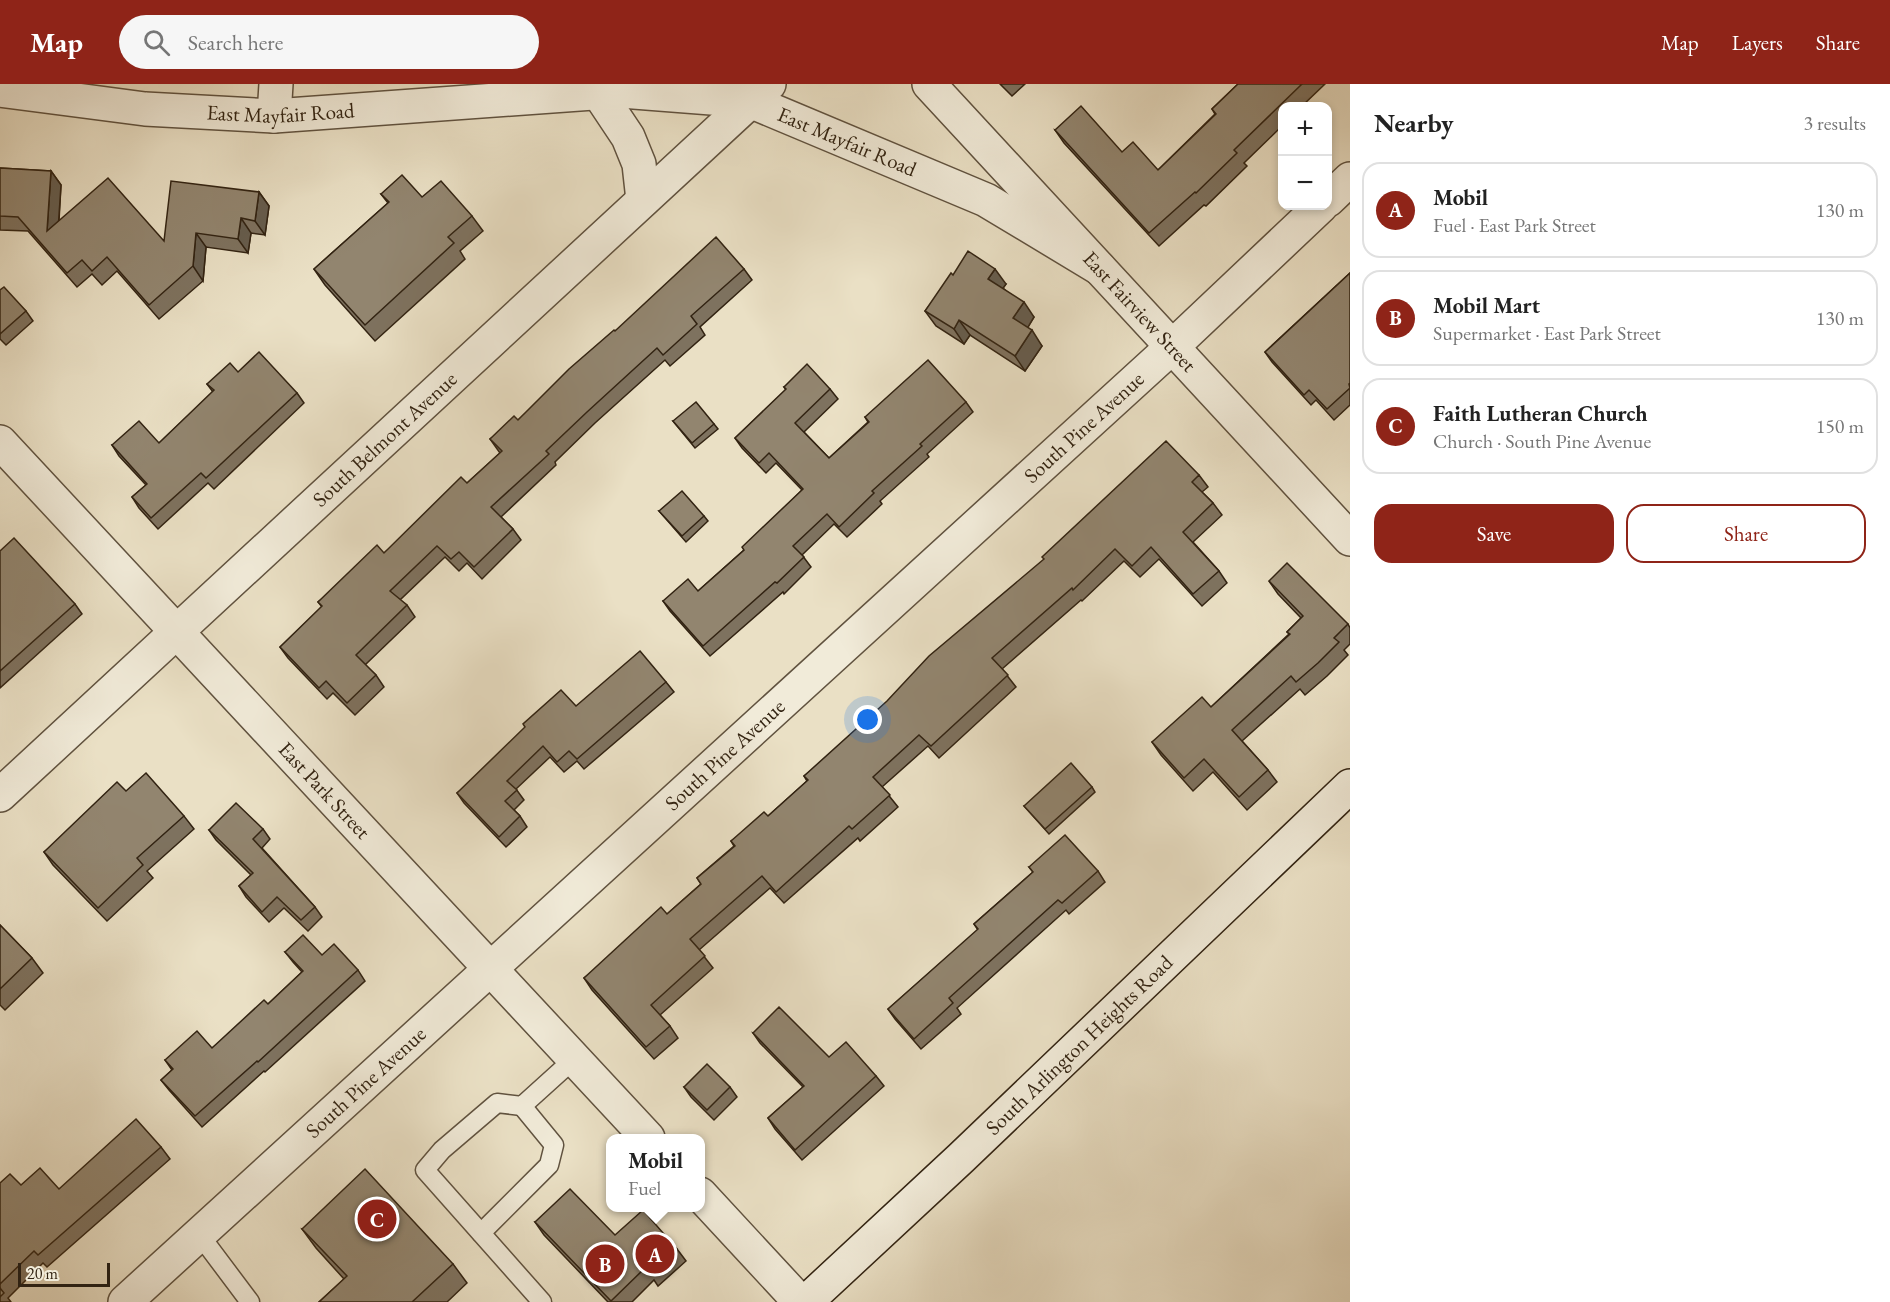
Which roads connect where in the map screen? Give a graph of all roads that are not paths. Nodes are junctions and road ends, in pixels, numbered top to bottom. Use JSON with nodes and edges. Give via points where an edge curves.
{"nodes":[{"id":1,"x":276,"y":84,"type":"edge"},
{"id":2,"x":929,"y":84,"type":"edge"},
{"id":3,"x":0,"y":90,"type":"edge"},
{"id":4,"x":598,"y":92,"type":"junction"},
{"id":5,"x":759,"y":93,"type":"edge"},
{"id":6,"x":274,"y":117,"type":"junction"},
{"id":7,"x":1350,"y":179,"type":"edge"},
{"id":8,"x":1332,"y":196,"type":"edge"},
{"id":9,"x":643,"y":200,"type":"junction"},
{"id":10,"x":1318,"y":210,"type":"edge"},
{"id":11,"x":1099,"y":268,"type":"junction"},
{"id":12,"x":1172,"y":346,"type":"junction"},
{"id":13,"x":0,"y":442,"type":"edge"},
{"id":14,"x":1350,"y":540,"type":"edge"},
{"id":15,"x":177,"y":632,"type":"junction"},
{"id":16,"x":1350,"y":786,"type":"edge"},
{"id":17,"x":0,"y":795,"type":"edge"},
{"id":18,"x":490,"y":968,"type":"junction"},
{"id":19,"x":574,"y":1059,"type":"junction"},
{"id":20,"x":522,"y":1106,"type":"junction"},
{"id":21,"x":644,"y":1134,"type":"edge"},
{"id":22,"x":705,"y":1199,"type":"edge"},
{"id":23,"x":481,"y":1233,"type":"junction"},
{"id":24,"x":199,"y":1234,"type":"junction"},
{"id":25,"x":125,"y":1302,"type":"edge"},
{"id":26,"x":250,"y":1302,"type":"edge"},
{"id":27,"x":542,"y":1302,"type":"edge"},
{"id":28,"x":800,"y":1302,"type":"edge"},
{"id":29,"x":806,"y":1302,"type":"edge"}],
"edges":[{"from":1,"to":6,"type":"street"},
{"from":2,"to":11,"type":"street","name":"East Fairview Street"},
{"from":3,"to":6,"type":"street","name":"East Mayfair Road","via":[[145,109]]},
{"from":4,"to":5,"type":"street","name":"East Mayfair Road"},
{"from":4,"to":6,"type":"street","name":"East Mayfair Road"},
{"from":4,"to":9,"type":"street","via":[[628,137],[639,164]]},
{"from":5,"to":9,"type":"street","name":"South Belmont Avenue"},
{"from":5,"to":11,"type":"street","name":"East Mayfair Road","via":[[986,200]]},
{"from":7,"to":8,"type":"street"},
{"from":9,"to":15,"type":"street","name":"South Belmont Avenue"},
{"from":10,"to":12,"type":"street","name":"South Pine Avenue"},
{"from":11,"to":12,"type":"street","name":"East Fairview Street"},
{"from":12,"to":14,"type":"street","name":"East Fairview Street"},
{"from":12,"to":18,"type":"street","name":"South Pine Avenue"},
{"from":13,"to":15,"type":"street","name":"East Park Street"},
{"from":15,"to":17,"type":"street","name":"South Belmont Avenue"},
{"from":15,"to":18,"type":"street","name":"East Park Street"},
{"from":16,"to":29,"type":"street","name":"South Arlington Heights Road"},
{"from":18,"to":19,"type":"street","name":"East Park Street"},
{"from":18,"to":24,"type":"street","name":"South Pine Avenue"},
{"from":19,"to":20,"type":"lane"},
{"from":19,"to":21,"type":"street","name":"East Park Street"},
{"from":20,"to":23,"type":"lane","via":[[554,1145],[549,1165]]},
{"from":20,"to":23,"type":"lane","via":[[497,1103],[442,1150],[425,1170]]},
{"from":22,"to":28,"type":"street"},
{"from":23,"to":27,"type":"lane"},
{"from":24,"to":25,"type":"street","name":"South Pine Avenue"},
{"from":24,"to":26,"type":"lane"}]}
